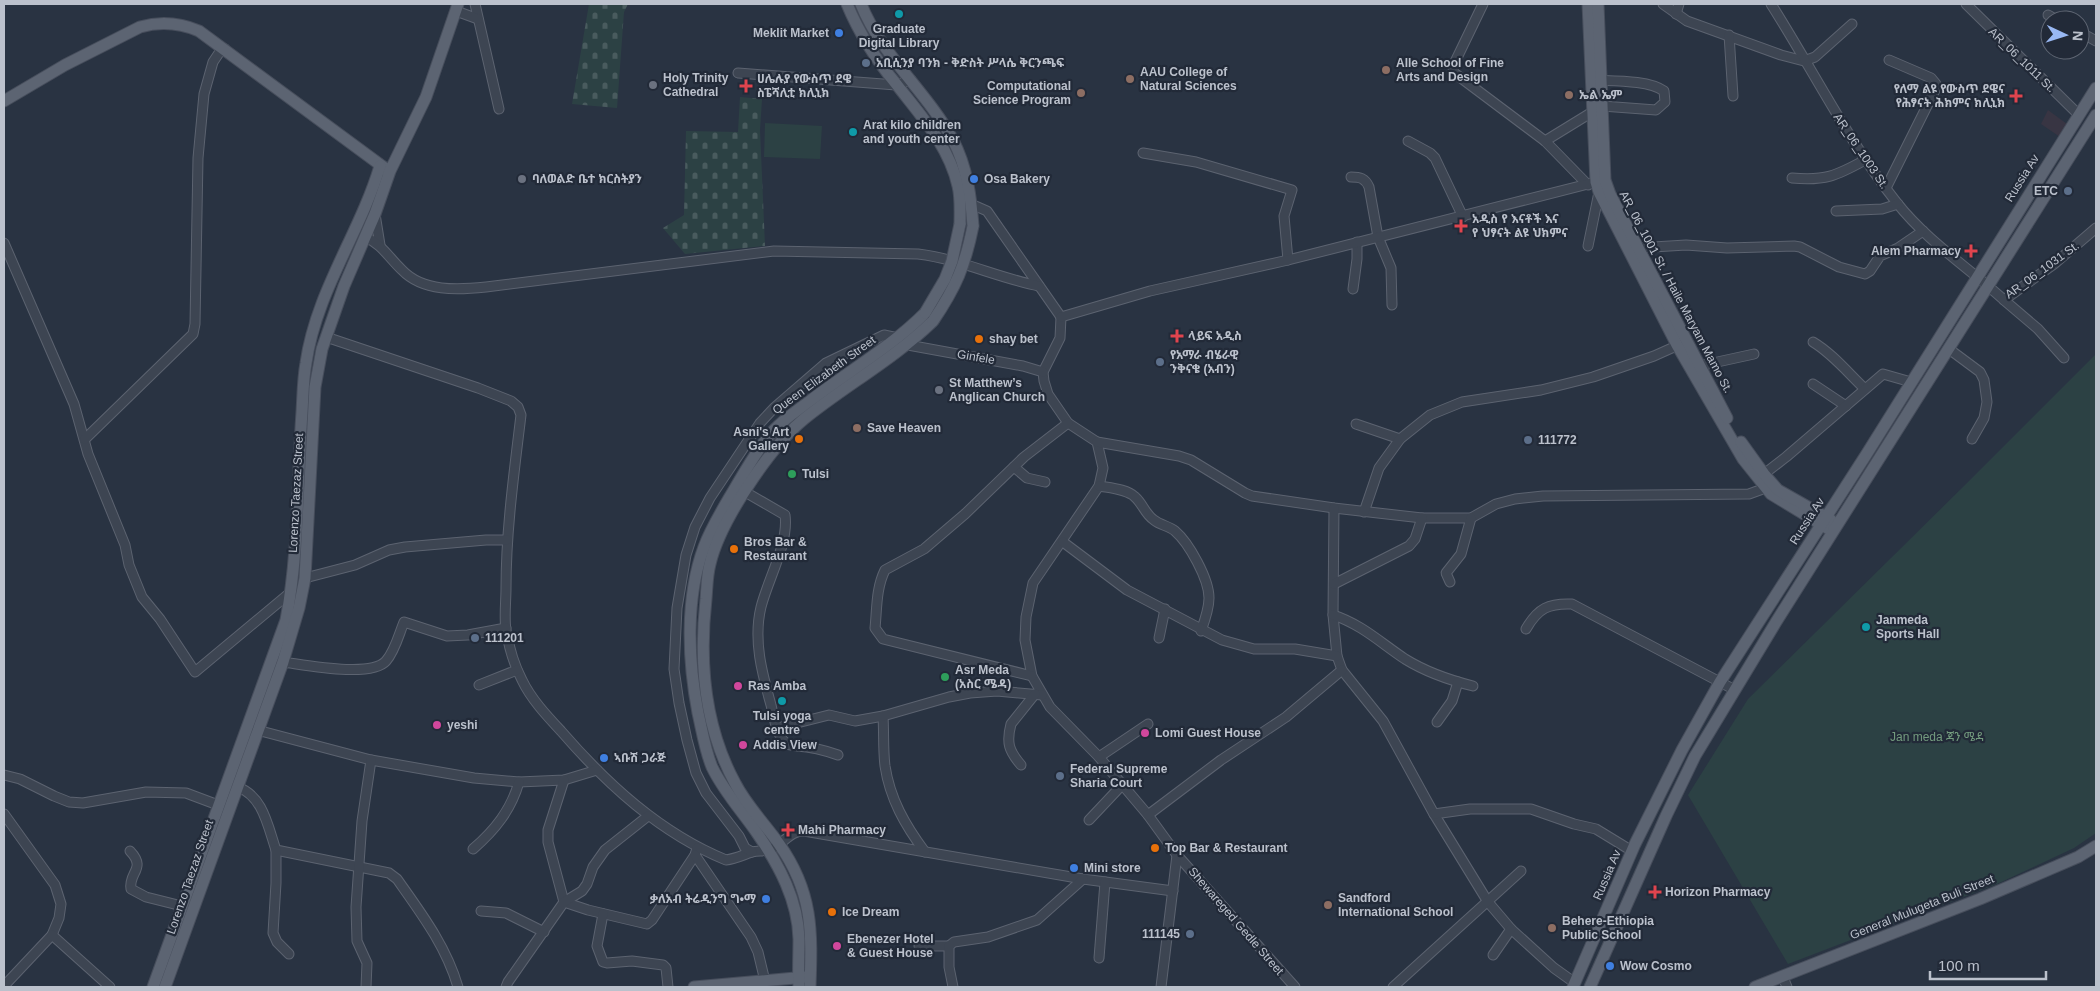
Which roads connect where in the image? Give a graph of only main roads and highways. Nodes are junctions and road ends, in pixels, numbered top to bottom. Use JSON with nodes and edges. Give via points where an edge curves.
{"nodes":[{"id":1,"x":847,"y":4,"type":"edge"},
{"id":2,"x":861,"y":4,"type":"edge"},
{"id":3,"x":1588,"y":4,"type":"edge"},
{"id":4,"x":1598,"y":4,"type":"edge"},
{"id":5,"x":457,"y":7,"type":"edge"},
{"id":6,"x":1596,"y":80,"type":"junction"},
{"id":7,"x":2096,"y":88,"type":"edge"},
{"id":8,"x":4,"y":101,"type":"edge"},
{"id":9,"x":2096,"y":115,"type":"edge"},
{"id":10,"x":385,"y":168,"type":"junction"},
{"id":11,"x":1597,"y":185,"type":"junction"},
{"id":12,"x":929,"y":317,"type":"junction"},
{"id":13,"x":1682,"y":343,"type":"junction"},
{"id":14,"x":1709,"y":393,"type":"junction"},
{"id":15,"x":1770,"y":487,"type":"junction"},
{"id":16,"x":740,"y":489,"type":"junction"},
{"id":17,"x":1823,"y":521,"type":"junction"},
{"id":18,"x":1836,"y":529,"type":"junction"},
{"id":19,"x":205,"y":841,"type":"junction"},
{"id":20,"x":216,"y":846,"type":"junction"},
{"id":21,"x":2096,"y":846,"type":"edge"},
{"id":22,"x":1623,"y":870,"type":"junction"},
{"id":23,"x":1639,"y":877,"type":"junction"},
{"id":24,"x":804,"y":982,"type":"edge"},
{"id":25,"x":1785,"y":982,"type":"edge"},
{"id":26,"x":1574,"y":985,"type":"edge"},
{"id":27,"x":153,"y":987,"type":"edge"},
{"id":28,"x":165,"y":987,"type":"edge"},
{"id":29,"x":694,"y":987,"type":"edge"},
{"id":30,"x":1590,"y":987,"type":"edge"},
{"id":31,"x":1755,"y":987,"type":"edge"}],
"edges":[{"from":1,"to":12,"type":"main road","name":"Queen Elizabeth Street","bridge":true,"via":[[866,41],[931,128],[958,185],[960,224],[952,261]]},
{"from":2,"to":12,"type":"main road","name":"Queen Elizabeth Street","bridge":true,"via":[[877,34],[941,121],[964,167],[973,226],[967,256],[959,280]]},
{"from":3,"to":6,"type":"main road"},
{"from":4,"to":6,"type":"main road","name":"AR_06_1001 St. / Haile Maryam Mamo St."},
{"from":5,"to":10,"type":"main road","name":"Lorenzo Taezaz Street","via":[[426,97]]},
{"from":6,"to":11,"type":"main road","name":"AR_06_1001 St. / Haile Maryam Mamo St."},
{"from":7,"to":17,"type":"main road","name":"Russia Av"},
{"from":8,"to":10,"type":"main road","via":[[127,33],[151,24],[174,23],[199,31]]},
{"from":9,"to":18,"type":"main road"},
{"from":10,"to":19,"type":"main road","name":"Lorenzo Taezaz Street","via":[[328,286],[317,317],[306,363],[297,536],[286,620]]},
{"from":10,"to":20,"type":"main road","name":"Lorenzo Taezaz Street","via":[[375,214],[326,337],[315,387],[305,578],[299,608],[283,662]]},
{"from":11,"to":13,"type":"main road"},
{"from":11,"to":13,"type":"main road","name":"AR_06_1001 St. / Haile Maryam Mamo St.","via":[[1610,194]]},
{"from":12,"to":16,"type":"main road","name":"Queen Elizabeth Street","via":[[908,345],[804,420]]},
{"from":12,"to":16,"type":"main road","name":"Queen Elizabeth Street","via":[[830,386],[774,430],[759,449]]},
{"from":13,"to":14,"type":"main road"},
{"from":13,"to":14,"type":"main road","name":"AR_06_1001 St. / Haile Maryam Mamo St.","via":[[1699,366]]},
{"from":14,"to":15,"type":"main road","name":"AR_06_1001 St. / Haile Maryam Mamo St."},
{"from":14,"to":15,"type":"main road","via":[[1743,459]]},
{"from":15,"to":17,"type":"main road","name":"AR_06_1001 St. / Haile Maryam Mamo St."},
{"from":16,"to":24,"type":"main road","name":"Queen Elizabeth Street","via":[[710,564],[702,652],[704,682],[726,768],[795,869],[803,888],[809,911]]},
{"from":16,"to":24,"type":"main road","name":"Queen Elizabeth Street","via":[[705,544],[699,561],[692,610],[691,668],[703,737],[712,766],[730,798],[769,851],[793,898]]},
{"from":17,"to":18,"type":"main road","name":"AR_06_1001 St. / Haile Maryam Mamo St."},
{"from":17,"to":22,"type":"main road","name":"Russia Av","via":[[1720,682],[1682,750]]},
{"from":18,"to":23,"type":"main road","via":[[1696,756]]},
{"from":19,"to":20,"type":"main road"},
{"from":19,"to":27,"type":"main road","name":"Lorenzo Taezaz Street"},
{"from":20,"to":28,"type":"main road","name":"Lorenzo Taezaz Street"},
{"from":21,"to":25,"type":"main road","name":"General Mulugeta Buli Street","via":[[2078,857]]},
{"from":22,"to":23,"type":"main road"},
{"from":22,"to":26,"type":"main road","name":"Russia Av"},
{"from":23,"to":30,"type":"main road"},
{"from":24,"to":29,"type":"main road","via":[[764,981]]},
{"from":25,"to":31,"type":"main road","name":"General Mulugeta Buli Street"}]}
